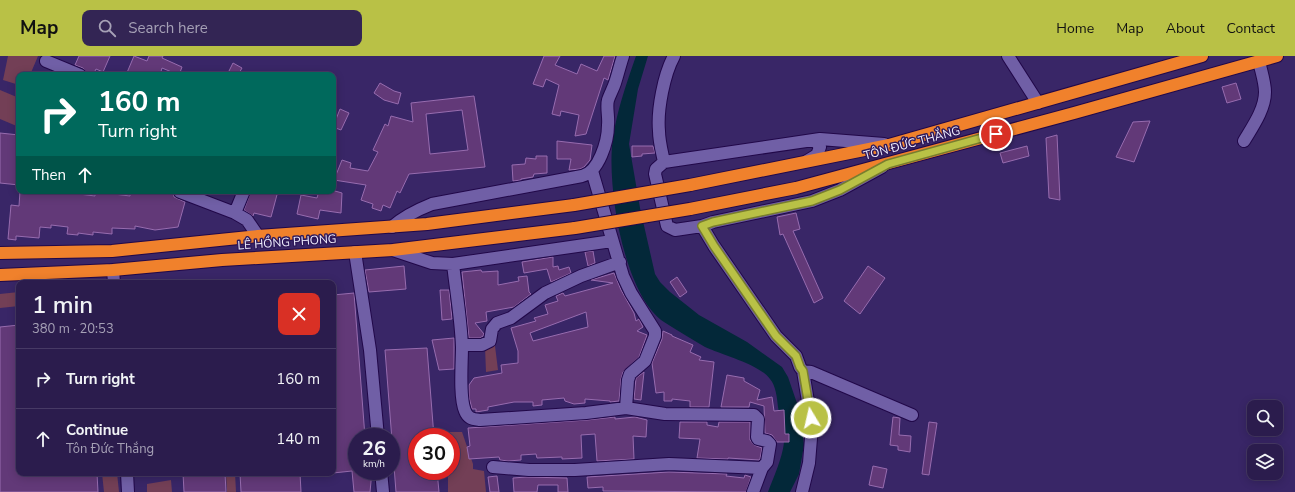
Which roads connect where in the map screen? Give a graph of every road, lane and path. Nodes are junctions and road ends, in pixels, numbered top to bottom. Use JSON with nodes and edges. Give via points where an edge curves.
{"nodes":[{"id":1,"x":623,"y":56,"type":"edge"},
{"id":2,"x":674,"y":56,"type":"edge"},
{"id":3,"x":1008,"y":56,"type":"edge"},
{"id":4,"x":1202,"y":56,"type":"edge"},
{"id":5,"x":1277,"y":56,"type":"edge"},
{"id":6,"x":46,"y":61,"type":"dead end"},
{"id":7,"x":1259,"y":61,"type":"junction"},
{"id":8,"x":73,"y":72,"type":"edge"},
{"id":9,"x":1038,"y":103,"type":"junction"},
{"id":10,"x":815,"y":140,"type":"junction"},
{"id":11,"x":1244,"y":141,"type":"dead end"},
{"id":12,"x":889,"y":145,"type":"junction"},
{"id":13,"x":807,"y":161,"type":"junction"},
{"id":14,"x":664,"y":162,"type":"junction"},
{"id":15,"x":888,"y":164,"type":"junction"},
{"id":16,"x":592,"y":171,"type":"junction"},
{"id":17,"x":812,"y":184,"type":"junction"},
{"id":18,"x":186,"y":194,"type":"edge"},
{"id":19,"x":243,"y":194,"type":"edge"},
{"id":20,"x":818,"y":198,"type":"junction"},
{"id":21,"x":574,"y":205,"type":"joint"},
{"id":22,"x":235,"y":212,"type":"junction"},
{"id":23,"x":702,"y":226,"type":"junction"},
{"id":24,"x":392,"y":227,"type":"junction"},
{"id":25,"x":574,"y":228,"type":"joint"},
{"id":26,"x":258,"y":236,"type":"junction"},
{"id":27,"x":612,"y":241,"type":"junction"},
{"id":28,"x":112,"y":250,"type":"junction"},
{"id":29,"x":393,"y":250,"type":"junction"},
{"id":30,"x":355,"y":252,"type":"junction"},
{"id":31,"x":0,"y":253,"type":"edge"},
{"id":32,"x":620,"y":262,"type":"junction"},
{"id":33,"x":453,"y":264,"type":"junction"},
{"id":34,"x":113,"y":270,"type":"junction"},
{"id":35,"x":0,"y":275,"type":"edge"},
{"id":36,"x":114,"y":280,"type":"edge"},
{"id":37,"x":462,"y":345,"type":"junction"},
{"id":38,"x":800,"y":364,"type":"junction"},
{"id":39,"x":626,"y":408,"type":"junction"},
{"id":40,"x":912,"y":416,"type":"dead end"},
{"id":41,"x":377,"y":428,"type":"edge"},
{"id":42,"x":493,"y":467,"type":"dead end"},
{"id":43,"x":762,"y":468,"type":"junction"},
{"id":44,"x":127,"y":476,"type":"edge"},
{"id":45,"x":382,"y":480,"type":"edge"},
{"id":46,"x":128,"y":492,"type":"edge"},
{"id":47,"x":383,"y":492,"type":"edge"},
{"id":48,"x":753,"y":492,"type":"edge"},
{"id":49,"x":802,"y":492,"type":"edge"}],
"edges":[{"from":1,"to":16,"type":"street","via":[[608,101],[607,138],[597,165]]},
{"from":2,"to":14,"type":"street","via":[[664,84],[660,113],[659,131]]},
{"from":3,"to":9,"type":"street"},
{"from":4,"to":9,"type":"highway","name":"TÔN ĐỨC THẮNG"},
{"from":5,"to":7,"type":"highway","name":"TÔN ĐỨC THẮNG"},
{"from":6,"to":8,"type":"street"},
{"from":7,"to":11,"type":"street","via":[[1265,92],[1263,104]]},
{"from":7,"to":15,"type":"highway","name":"TÔN ĐỨC THẮNG"},
{"from":9,"to":12,"type":"highway","name":"TÔN ĐỨC THẮNG"},
{"from":10,"to":12,"type":"street"},
{"from":10,"to":13,"type":"street","via":[[820,147],[817,154]]},
{"from":10,"to":14,"type":"street"},
{"from":12,"to":13,"type":"highway","name":"TÔN ĐỨC THẮNG"},
{"from":13,"to":21,"type":"highway","name":"TÔN ĐỨC THẮNG","bridge":true},
{"from":14,"to":23,"type":"street","via":[[656,169],[655,174],[668,226],[675,230]]},
{"from":15,"to":17,"type":"highway","name":"TÔN ĐỨC THẮNG"},
{"from":15,"to":20,"type":"street","via":[[840,190]]},
{"from":16,"to":24,"type":"street","via":[[587,175],[432,204],[416,210]]},
{"from":16,"to":27,"type":"street"},
{"from":17,"to":20,"type":"street","via":[[821,191]]},
{"from":17,"to":25,"type":"highway","name":"TÔN ĐỨC THẮNG","bridge":true},
{"from":18,"to":22,"type":"street"},
{"from":19,"to":22,"type":"street"},
{"from":20,"to":23,"type":"street"},
{"from":21,"to":24,"type":"highway","name":"LÊ HỒNG PHONG"},
{"from":22,"to":26,"type":"street","via":[[247,220]]},
{"from":23,"to":38,"type":"street","via":[[776,336]]},
{"from":24,"to":26,"type":"highway","name":"LÊ HỒNG PHONG"},
{"from":25,"to":29,"type":"highway","name":"LÊ HỒNG PHONG"},
{"from":26,"to":28,"type":"highway","name":"LÊ HỒNG PHONG"},
{"from":27,"to":32,"type":"street"},
{"from":27,"to":33,"type":"street"},
{"from":28,"to":31,"type":"highway","name":"LÊ HỒNG PHONG"},
{"from":28,"to":34,"type":"highway"},
{"from":29,"to":30,"type":"highway","name":"LÊ HỒNG PHONG"},
{"from":29,"to":33,"type":"street","via":[[432,263]]},
{"from":30,"to":34,"type":"highway","name":"LÊ HỒNG PHONG"},
{"from":30,"to":41,"type":"street","via":[[370,350]]},
{"from":32,"to":37,"type":"street","via":[[545,293],[511,318],[497,323],[492,329],[490,341],[482,345]]},
{"from":32,"to":39,"type":"street","via":[[623,276],[655,331],[646,360],[630,374]]},
{"from":33,"to":37,"type":"street"},
{"from":34,"to":35,"type":"highway","name":"LÊ HỒNG PHONG"},
{"from":34,"to":36,"type":"street"},
{"from":37,"to":39,"type":"street","via":[[464,410],[472,419]]},
{"from":38,"to":40,"type":"street","via":[[811,372]]},
{"from":38,"to":49,"type":"street","via":[[812,426],[809,463]]},
{"from":39,"to":43,"type":"street","via":[[665,414],[754,415],[758,419],[758,439],[770,444],[769,457]]},
{"from":42,"to":43,"type":"street","via":[[575,470],[669,464]]},
{"from":43,"to":48,"type":"street"},
{"from":44,"to":46,"type":"street"},
{"from":45,"to":47,"type":"street"}]}
